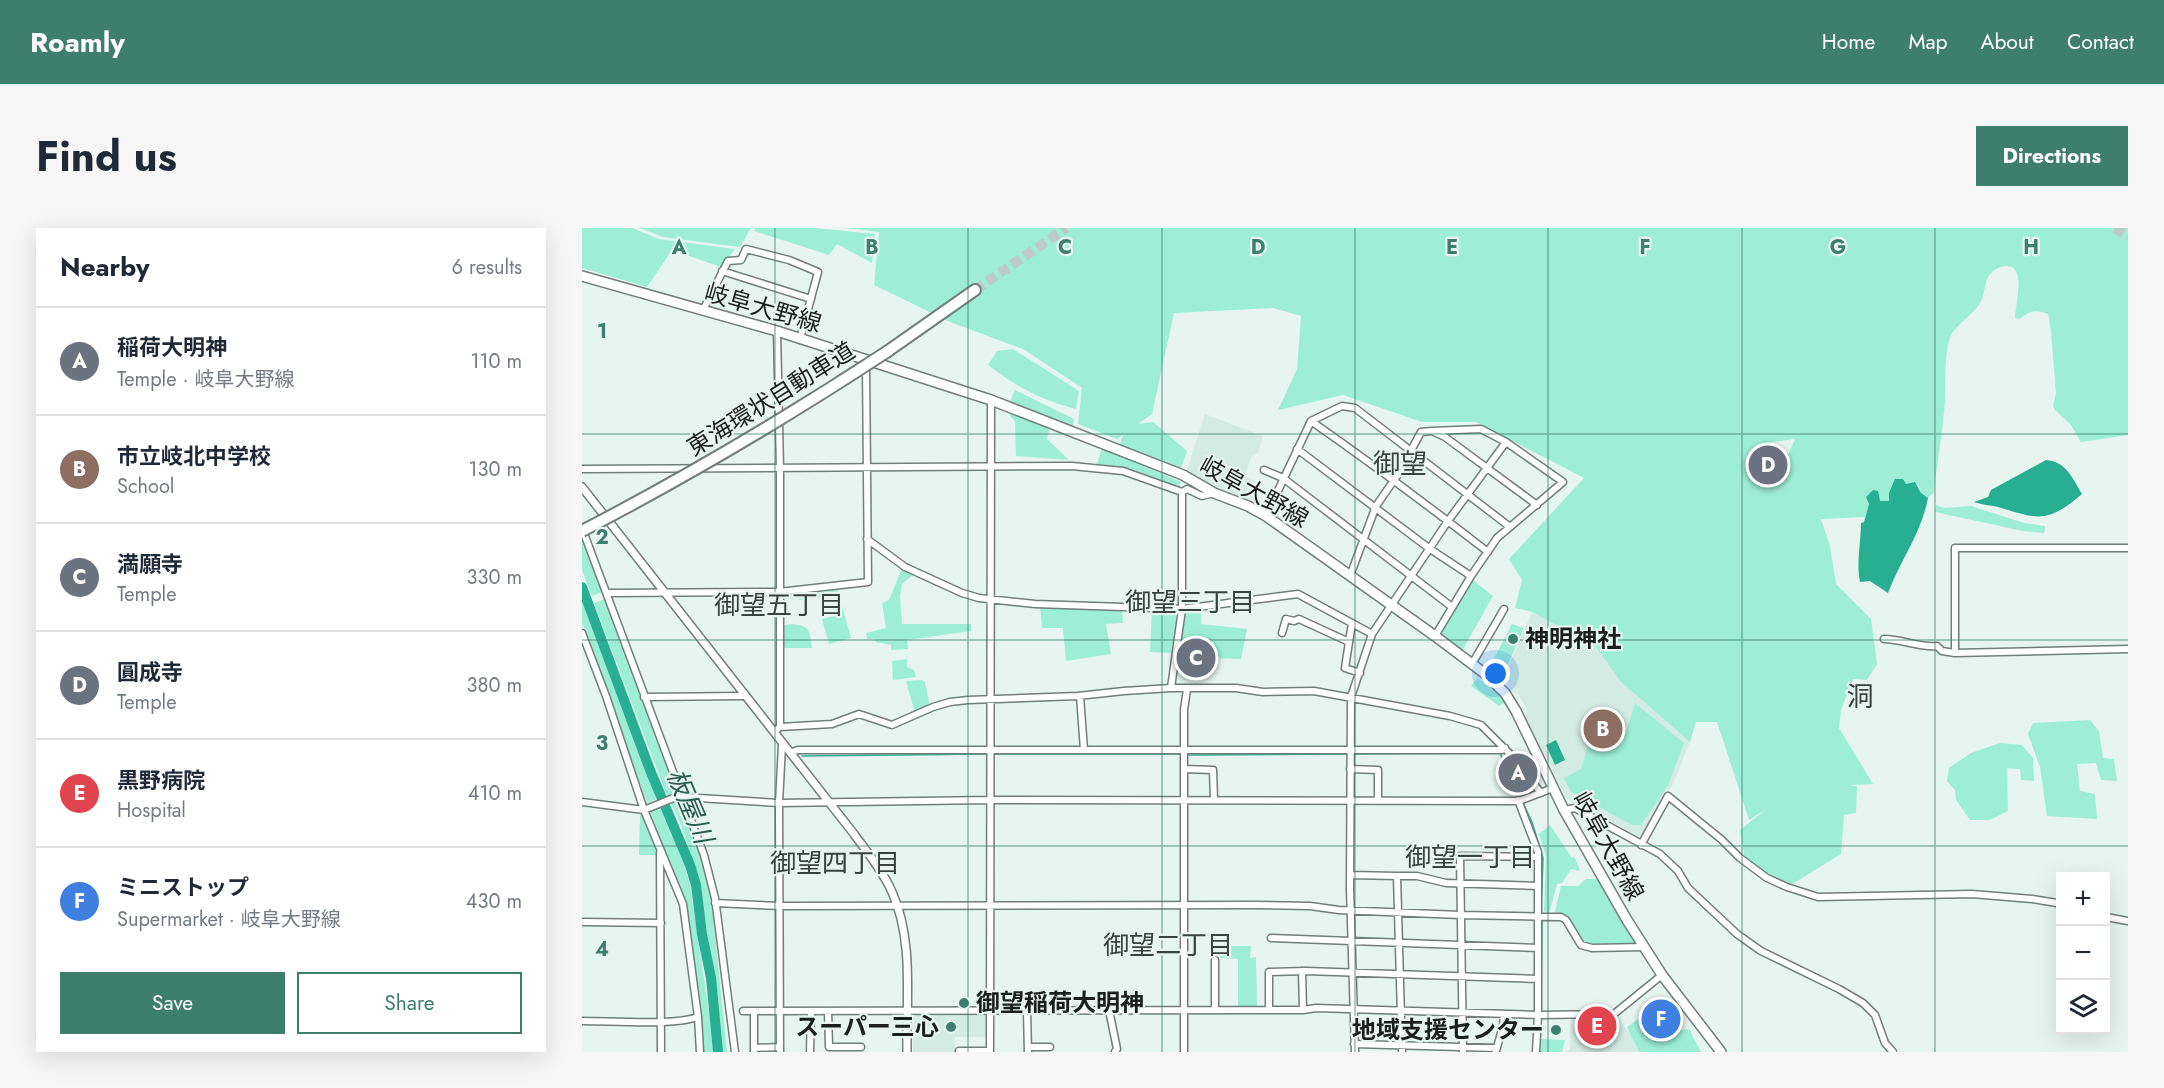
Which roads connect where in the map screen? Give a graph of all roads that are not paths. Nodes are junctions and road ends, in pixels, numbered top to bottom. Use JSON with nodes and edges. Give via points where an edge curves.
{"nodes":[{"id":1,"x":722,"y":271,"type":"junction"},
{"id":2,"x":582,"y":276,"type":"edge"},
{"id":3,"x":975,"y":290,"type":"tunnel mouth"},
{"id":4,"x":811,"y":299,"type":"junction"},
{"id":5,"x":702,"y":310,"type":"junction"},
{"id":6,"x":777,"y":332,"type":"junction"},
{"id":7,"x":800,"y":339,"type":"junction"},
{"id":8,"x":866,"y":359,"type":"junction"},
{"id":9,"x":992,"y":400,"type":"junction"},
{"id":10,"x":1311,"y":421,"type":"junction"},
{"id":11,"x":1432,"y":431,"type":"junction"},
{"id":12,"x":1506,"y":442,"type":"junction"},
{"id":13,"x":1297,"y":448,"type":"junction"},
{"id":14,"x":1411,"y":451,"type":"junction"},
{"id":15,"x":992,"y":466,"type":"junction"},
{"id":16,"x":1487,"y":466,"type":"junction"},
{"id":17,"x":866,"y":468,"type":"junction"},
{"id":18,"x":582,"y":469,"type":"edge"},
{"id":19,"x":780,"y":469,"type":"junction"},
{"id":20,"x":1264,"y":470,"type":"dead end"},
{"id":21,"x":1283,"y":478,"type":"junction"},
{"id":22,"x":1393,"y":482,"type":"junction"},
{"id":23,"x":582,"y":488,"type":"edge"},
{"id":24,"x":1182,"y":492,"type":"junction"},
{"id":25,"x":1214,"y":493,"type":"junction"},
{"id":26,"x":1468,"y":493,"type":"junction"},
{"id":27,"x":1537,"y":505,"type":"junction"},
{"id":28,"x":1376,"y":508,"type":"junction"},
{"id":29,"x":1266,"y":516,"type":"junction"},
{"id":30,"x":1448,"y":521,"type":"junction"},
{"id":31,"x":1510,"y":527,"type":"junction"},
{"id":32,"x":582,"y":529,"type":"edge"},
{"id":33,"x":867,"y":539,"type":"junction"},
{"id":34,"x":1364,"y":540,"type":"junction"},
{"id":35,"x":2128,"y":548,"type":"edge"},
{"id":36,"x":1430,"y":549,"type":"junction"},
{"id":37,"x":1488,"y":552,"type":"junction"},
{"id":38,"x":1350,"y":576,"type":"junction"},
{"id":39,"x":1471,"y":576,"type":"junction"},
{"id":40,"x":1412,"y":577,"type":"junction"},
{"id":41,"x":663,"y":591,"type":"junction"},
{"id":42,"x":779,"y":592,"type":"junction"},
{"id":43,"x":607,"y":593,"type":"junction"},
{"id":44,"x":990,"y":600,"type":"junction"},
{"id":45,"x":1391,"y":606,"type":"junction"},
{"id":46,"x":1452,"y":607,"type":"junction"},
{"id":47,"x":1182,"y":609,"type":"junction"},
{"id":48,"x":1504,"y":609,"type":"dead end"},
{"id":49,"x":1352,"y":622,"type":"junction"},
{"id":50,"x":582,"y":633,"type":"edge"},
{"id":51,"x":1282,"y":633,"type":"dead end"},
{"id":52,"x":1372,"y":634,"type":"junction"},
{"id":53,"x":1435,"y":636,"type":"junction"},
{"id":54,"x":1884,"y":639,"type":"dead end"},
{"id":55,"x":1349,"y":642,"type":"junction"},
{"id":56,"x":2128,"y":649,"type":"edge"},
{"id":57,"x":1954,"y":653,"type":"junction"},
{"id":58,"x":1472,"y":664,"type":"junction"},
{"id":59,"x":1360,"y":674,"type":"junction"},
{"id":60,"x":1171,"y":688,"type":"junction"},
{"id":61,"x":1187,"y":689,"type":"junction"},
{"id":62,"x":744,"y":696,"type":"junction"},
{"id":63,"x":1080,"y":696,"type":"junction"},
{"id":64,"x":644,"y":697,"type":"junction"},
{"id":65,"x":1351,"y":697,"type":"junction"},
{"id":66,"x":990,"y":700,"type":"junction"},
{"id":67,"x":777,"y":730,"type":"junction"},
{"id":68,"x":782,"y":745,"type":"junction"},
{"id":69,"x":1505,"y":748,"type":"junction"},
{"id":70,"x":990,"y":750,"type":"junction"},
{"id":71,"x":1084,"y":750,"type":"junction"},
{"id":72,"x":1184,"y":750,"type":"junction"},
{"id":73,"x":1350,"y":750,"type":"junction"},
{"id":74,"x":790,"y":753,"type":"junction"},
{"id":75,"x":1184,"y":769,"type":"junction"},
{"id":76,"x":1350,"y":769,"type":"junction"},
{"id":77,"x":1553,"y":788,"type":"junction"},
{"id":78,"x":1541,"y":793,"type":"junction"},
{"id":79,"x":679,"y":797,"type":"junction"},
{"id":80,"x":1378,"y":799,"type":"junction"},
{"id":81,"x":990,"y":800,"type":"junction"},
{"id":82,"x":1184,"y":800,"type":"junction"},
{"id":83,"x":1214,"y":800,"type":"junction"},
{"id":84,"x":1349,"y":800,"type":"junction"},
{"id":85,"x":1518,"y":800,"type":"junction"},
{"id":86,"x":828,"y":801,"type":"junction"},
{"id":87,"x":582,"y":802,"type":"edge"},
{"id":88,"x":779,"y":803,"type":"junction"},
{"id":89,"x":647,"y":809,"type":"junction"},
{"id":90,"x":1564,"y":810,"type":"junction"},
{"id":91,"x":1641,"y":845,"type":"junction"},
{"id":92,"x":660,"y":849,"type":"junction"},
{"id":93,"x":1538,"y":857,"type":"junction"},
{"id":94,"x":1350,"y":875,"type":"junction"},
{"id":95,"x":1397,"y":876,"type":"junction"},
{"id":96,"x":1460,"y":884,"type":"junction"},
{"id":97,"x":1538,"y":886,"type":"junction"},
{"id":98,"x":715,"y":903,"type":"junction"},
{"id":99,"x":2056,"y":903,"type":"edge"},
{"id":100,"x":990,"y":905,"type":"junction"},
{"id":101,"x":1185,"y":905,"type":"junction"},
{"id":102,"x":780,"y":906,"type":"junction"},
{"id":103,"x":898,"y":906,"type":"junction"},
{"id":104,"x":1351,"y":910,"type":"junction"},
{"id":105,"x":1399,"y":912,"type":"junction"},
{"id":106,"x":1460,"y":915,"type":"junction"},
{"id":107,"x":1538,"y":917,"type":"junction"},
{"id":108,"x":2110,"y":918,"type":"edge"},
{"id":109,"x":2128,"y":921,"type":"edge"},
{"id":110,"x":582,"y":922,"type":"edge"},
{"id":111,"x":661,"y":922,"type":"junction"},
{"id":112,"x":1270,"y":938,"type":"dead end"},
{"id":113,"x":1351,"y":941,"type":"junction"},
{"id":114,"x":1399,"y":943,"type":"junction"},
{"id":115,"x":1461,"y":945,"type":"junction"},
{"id":116,"x":1644,"y":946,"type":"junction"},
{"id":117,"x":1538,"y":948,"type":"junction"},
{"id":118,"x":1215,"y":960,"type":"dead end"},
{"id":119,"x":1302,"y":971,"type":"junction"},
{"id":120,"x":1353,"y":972,"type":"junction"},
{"id":121,"x":1400,"y":974,"type":"junction"},
{"id":122,"x":1662,"y":975,"type":"junction"},
{"id":123,"x":1462,"y":976,"type":"junction"},
{"id":124,"x":1538,"y":979,"type":"junction"},
{"id":125,"x":1354,"y":1008,"type":"junction"},
{"id":126,"x":1185,"y":1009,"type":"junction"},
{"id":127,"x":1215,"y":1009,"type":"junction"},
{"id":128,"x":1269,"y":1009,"type":"junction"},
{"id":129,"x":906,"y":1010,"type":"junction"},
{"id":130,"x":1109,"y":1010,"type":"junction"},
{"id":131,"x":1304,"y":1010,"type":"junction"},
{"id":132,"x":1401,"y":1010,"type":"junction"},
{"id":133,"x":743,"y":1011,"type":"dead end"},
{"id":134,"x":754,"y":1011,"type":"junction"},
{"id":135,"x":781,"y":1011,"type":"junction"},
{"id":136,"x":811,"y":1011,"type":"junction"},
{"id":137,"x":828,"y":1011,"type":"junction"},
{"id":138,"x":990,"y":1011,"type":"junction"},
{"id":139,"x":1027,"y":1011,"type":"junction"},
{"id":140,"x":1462,"y":1013,"type":"junction"},
{"id":141,"x":1504,"y":1014,"type":"junction"},
{"id":142,"x":1538,"y":1015,"type":"junction"},
{"id":143,"x":698,"y":1017,"type":"junction"},
{"id":144,"x":582,"y":1021,"type":"edge"},
{"id":145,"x":660,"y":1021,"type":"junction"},
{"id":146,"x":1354,"y":1044,"type":"junction"},
{"id":147,"x":861,"y":1047,"type":"dead end"},
{"id":148,"x":1050,"y":1047,"type":"dead end"},
{"id":149,"x":1402,"y":1048,"type":"edge"},
{"id":150,"x":1028,"y":1049,"type":"edge"},
{"id":151,"x":754,"y":1050,"type":"edge"},
{"id":152,"x":780,"y":1050,"type":"edge"},
{"id":153,"x":1463,"y":1050,"type":"edge"},
{"id":154,"x":1496,"y":1050,"type":"edge"},
{"id":155,"x":959,"y":1051,"type":"edge"},
{"id":156,"x":661,"y":1052,"type":"edge"},
{"id":157,"x":700,"y":1052,"type":"edge"},
{"id":158,"x":735,"y":1052,"type":"edge"},
{"id":159,"x":810,"y":1052,"type":"edge"},
{"id":160,"x":907,"y":1052,"type":"edge"},
{"id":161,"x":990,"y":1052,"type":"edge"},
{"id":162,"x":1116,"y":1052,"type":"edge"},
{"id":163,"x":1184,"y":1052,"type":"edge"},
{"id":164,"x":1355,"y":1052,"type":"edge"},
{"id":165,"x":1536,"y":1052,"type":"edge"},
{"id":166,"x":1721,"y":1052,"type":"edge"},
{"id":167,"x":1893,"y":1052,"type":"edge"}],
"edges":[{"from":1,"to":4,"type":"street"},
{"from":1,"to":4,"type":"street","via":[[728,261],[741,260],[746,249],[789,260],[818,272]]},
{"from":1,"to":5,"type":"street"},
{"from":2,"to":5,"type":"main road","name":"岐阜大野線"},
{"from":3,"to":32,"type":"highway","name":"東海環状自動車道","bridge":true,"via":[[758,435]]},
{"from":4,"to":7,"type":"street"},
{"from":5,"to":6,"type":"main road","name":"岐阜大野線"},
{"from":6,"to":7,"type":"main road","name":"岐阜大野線"},
{"from":6,"to":19,"type":"street"},
{"from":7,"to":8,"type":"main road","name":"岐阜大野線"},
{"from":8,"to":9,"type":"main road","name":"岐阜大野線"},
{"from":8,"to":17,"type":"street"},
{"from":9,"to":15,"type":"street"},
{"from":9,"to":25,"type":"main road","name":"岐阜大野線","via":[[1183,475]]},
{"from":10,"to":13,"type":"street"},
{"from":10,"to":14,"type":"street","via":[[1342,406],[1355,408]]},
{"from":10,"to":22,"type":"street"},
{"from":11,"to":12,"type":"street","via":[[1481,429]]},
{"from":11,"to":14,"type":"street","via":[[1421,432]]},
{"from":11,"to":16,"type":"street"},
{"from":12,"to":16,"type":"street"},
{"from":12,"to":27,"type":"street","via":[[1563,482]]},
{"from":13,"to":21,"type":"street"},
{"from":13,"to":28,"type":"street"},
{"from":14,"to":22,"type":"street"},
{"from":14,"to":26,"type":"street"},
{"from":15,"to":17,"type":"street"},
{"from":15,"to":24,"type":"street","via":[[1072,466],[1123,471]]},
{"from":15,"to":44,"type":"street"},
{"from":16,"to":26,"type":"street"},
{"from":16,"to":27,"type":"street"},
{"from":17,"to":19,"type":"street"},
{"from":17,"to":33,"type":"street"},
{"from":18,"to":19,"type":"street"},
{"from":19,"to":42,"type":"street"},
{"from":20,"to":21,"type":"street"},
{"from":21,"to":29,"type":"street"},
{"from":21,"to":34,"type":"street"},
{"from":22,"to":28,"type":"street"},
{"from":22,"to":30,"type":"street"},
{"from":23,"to":41,"type":"street"},
{"from":24,"to":25,"type":"street","via":[[1187,489],[1202,496]]},
{"from":24,"to":47,"type":"street"},
{"from":25,"to":29,"type":"main road","name":"岐阜大野線"},
{"from":26,"to":30,"type":"street"},
{"from":26,"to":31,"type":"street"},
{"from":27,"to":31,"type":"street"},
{"from":28,"to":34,"type":"street"},
{"from":28,"to":36,"type":"street"},
{"from":29,"to":38,"type":"main road","name":"岐阜大野線"},
{"from":30,"to":36,"type":"street"},
{"from":30,"to":37,"type":"street"},
{"from":31,"to":37,"type":"street"},
{"from":32,"to":43,"type":"street"},
{"from":33,"to":42,"type":"street","via":[[868,582]]},
{"from":33,"to":44,"type":"street","via":[[905,567],[962,593]]},
{"from":34,"to":38,"type":"street"},
{"from":34,"to":40,"type":"street"},
{"from":35,"to":57,"type":"street","via":[[1955,548]]},
{"from":36,"to":39,"type":"street"},
{"from":36,"to":40,"type":"street"},
{"from":37,"to":39,"type":"street"},
{"from":38,"to":45,"type":"main road","name":"岐阜大野線"},
{"from":39,"to":46,"type":"street"},
{"from":40,"to":45,"type":"street"},
{"from":40,"to":46,"type":"street"},
{"from":41,"to":42,"type":"street"},
{"from":41,"to":43,"type":"street"},
{"from":41,"to":62,"type":"street"},
{"from":42,"to":67,"type":"street"},
{"from":43,"to":64,"type":"street"},
{"from":44,"to":47,"type":"street"},
{"from":44,"to":66,"type":"street"},
{"from":45,"to":52,"type":"street"},
{"from":45,"to":53,"type":"main road","name":"岐阜大野線"},
{"from":46,"to":53,"type":"street"},
{"from":47,"to":49,"type":"street","via":[[1298,594]]},
{"from":47,"to":60,"type":"street"},
{"from":48,"to":58,"type":"street"},
{"from":49,"to":52,"type":"street"},
{"from":49,"to":55,"type":"street"},
{"from":50,"to":89,"type":"street"},
{"from":51,"to":55,"type":"street","via":[[1286,619],[1299,619]]},
{"from":52,"to":59,"type":"street"},
{"from":53,"to":58,"type":"main road","name":"岐阜大野線"},
{"from":54,"to":57,"type":"street","via":[[1937,646]]},
{"from":55,"to":59,"type":"street","via":[[1345,668]]},
{"from":56,"to":57,"type":"street"},
{"from":58,"to":77,"type":"main road","name":"岐阜大野線","via":[[1510,700]]},
{"from":59,"to":65,"type":"street"},
{"from":60,"to":61,"type":"street"},
{"from":60,"to":63,"type":"street"},
{"from":61,"to":65,"type":"street","via":[[1314,691]]},
{"from":61,"to":72,"type":"street"},
{"from":62,"to":64,"type":"street"},
{"from":62,"to":67,"type":"street"},
{"from":63,"to":66,"type":"street"},
{"from":63,"to":71,"type":"street"},
{"from":64,"to":79,"type":"street"},
{"from":65,"to":69,"type":"street","via":[[1470,721],[1481,725]]},
{"from":65,"to":73,"type":"street"},
{"from":66,"to":67,"type":"street","via":[[950,702],[892,725],[859,714],[832,724]]},
{"from":66,"to":70,"type":"street"},
{"from":67,"to":68,"type":"street"},
{"from":68,"to":74,"type":"street"},
{"from":68,"to":88,"type":"street"},
{"from":69,"to":73,"type":"street"},
{"from":69,"to":78,"type":"street"},
{"from":70,"to":71,"type":"street"},
{"from":70,"to":74,"type":"street"},
{"from":70,"to":81,"type":"street"},
{"from":71,"to":72,"type":"street"},
{"from":72,"to":73,"type":"street"},
{"from":72,"to":75,"type":"street"},
{"from":73,"to":76,"type":"street"},
{"from":74,"to":86,"type":"street"},
{"from":75,"to":82,"type":"street"},
{"from":75,"to":83,"type":"street","via":[[1213,770]]},
{"from":76,"to":80,"type":"street","via":[[1378,770]]},
{"from":76,"to":84,"type":"street"},
{"from":77,"to":78,"type":"street"},
{"from":77,"to":90,"type":"main road","name":"岐阜大野線"},
{"from":78,"to":85,"type":"street"},
{"from":79,"to":88,"type":"street"},
{"from":79,"to":89,"type":"street"},
{"from":79,"to":98,"type":"street","via":[[704,855]]},
{"from":80,"to":84,"type":"street"},
{"from":80,"to":85,"type":"street"},
{"from":81,"to":82,"type":"street"},
{"from":81,"to":86,"type":"street"},
{"from":81,"to":100,"type":"street"},
{"from":82,"to":83,"type":"street"},
{"from":82,"to":101,"type":"street"},
{"from":83,"to":84,"type":"street"},
{"from":84,"to":94,"type":"street"},
{"from":85,"to":93,"type":"street"},
{"from":86,"to":88,"type":"street"},
{"from":86,"to":103,"type":"street","via":[[878,867]]},
{"from":87,"to":89,"type":"street"},
{"from":88,"to":102,"type":"street"},
{"from":89,"to":92,"type":"street"},
{"from":90,"to":91,"type":"street","via":[[1575,808]]},
{"from":90,"to":116,"type":"main road","name":"岐阜大野線"},
{"from":91,"to":99,"type":"street","via":[[1668,796],[1767,878],[1818,897],[1972,894]]},
{"from":91,"to":167,"type":"street","via":[[1660,854],[1678,871],[1688,888],[1737,934],[1761,951],[1863,1003],[1875,1015],[1885,1043]]},
{"from":92,"to":111,"type":"street"},
{"from":92,"to":143,"type":"street","via":[[683,904]]},
{"from":93,"to":96,"type":"street","via":[[1460,856]]},
{"from":93,"to":97,"type":"street"},
{"from":94,"to":95,"type":"street"},
{"from":94,"to":104,"type":"street"},
{"from":95,"to":96,"type":"street"},
{"from":95,"to":105,"type":"street"},
{"from":96,"to":97,"type":"street"},
{"from":96,"to":106,"type":"street"},
{"from":97,"to":107,"type":"street"},
{"from":98,"to":102,"type":"street"},
{"from":98,"to":158,"type":"street"},
{"from":100,"to":101,"type":"street"},
{"from":100,"to":103,"type":"street"},
{"from":100,"to":138,"type":"street"},
{"from":101,"to":104,"type":"street"},
{"from":101,"to":126,"type":"street"},
{"from":102,"to":103,"type":"street"},
{"from":102,"to":135,"type":"street"},
{"from":103,"to":129,"type":"street","via":[[906,956]]},
{"from":104,"to":105,"type":"street"},
{"from":104,"to":113,"type":"street"},
{"from":105,"to":106,"type":"street"},
{"from":105,"to":114,"type":"street"},
{"from":106,"to":107,"type":"street"},
{"from":106,"to":115,"type":"street"},
{"from":107,"to":116,"type":"street","via":[[1566,920],[1581,945]]},
{"from":107,"to":117,"type":"street"},
{"from":108,"to":109,"type":"street"},
{"from":110,"to":111,"type":"street"},
{"from":111,"to":145,"type":"street"},
{"from":112,"to":113,"type":"street"},
{"from":113,"to":114,"type":"street"},
{"from":113,"to":120,"type":"street"},
{"from":114,"to":115,"type":"street"},
{"from":114,"to":121,"type":"street"},
{"from":115,"to":117,"type":"street"},
{"from":115,"to":123,"type":"street"},
{"from":116,"to":122,"type":"main road","name":"岐阜大野線"},
{"from":117,"to":124,"type":"street"},
{"from":118,"to":127,"type":"street"},
{"from":119,"to":120,"type":"street"},
{"from":119,"to":128,"type":"street","via":[[1269,972]]},
{"from":119,"to":131,"type":"street"},
{"from":120,"to":121,"type":"street"},
{"from":120,"to":125,"type":"street"},
{"from":121,"to":123,"type":"street"},
{"from":121,"to":132,"type":"street"},
{"from":122,"to":142,"type":"street","via":[[1614,1014]]},
{"from":122,"to":166,"type":"main road","name":"岐阜大野線"},
{"from":123,"to":124,"type":"street"},
{"from":123,"to":140,"type":"street"},
{"from":124,"to":142,"type":"street"},
{"from":125,"to":131,"type":"street"},
{"from":125,"to":132,"type":"street"},
{"from":125,"to":146,"type":"street"},
{"from":126,"to":127,"type":"street"},
{"from":126,"to":130,"type":"street"},
{"from":126,"to":163,"type":"street"},
{"from":127,"to":128,"type":"street"},
{"from":128,"to":131,"type":"street"},
{"from":129,"to":137,"type":"street"},
{"from":129,"to":138,"type":"street"},
{"from":129,"to":160,"type":"street"},
{"from":130,"to":139,"type":"street"},
{"from":130,"to":162,"type":"street"},
{"from":132,"to":140,"type":"street"},
{"from":132,"to":149,"type":"street"},
{"from":133,"to":134,"type":"street"},
{"from":134,"to":135,"type":"street"},
{"from":134,"to":151,"type":"street"},
{"from":135,"to":136,"type":"street"},
{"from":135,"to":152,"type":"street"},
{"from":136,"to":137,"type":"street"},
{"from":136,"to":159,"type":"street"},
{"from":137,"to":147,"type":"street","via":[[829,1047]]},
{"from":138,"to":139,"type":"street"},
{"from":138,"to":161,"type":"street"},
{"from":139,"to":150,"type":"street"},
{"from":140,"to":141,"type":"street"},
{"from":140,"to":153,"type":"street"},
{"from":141,"to":142,"type":"street"},
{"from":141,"to":154,"type":"street"},
{"from":142,"to":165,"type":"street"},
{"from":143,"to":145,"type":"street"},
{"from":143,"to":157,"type":"street"},
{"from":144,"to":145,"type":"street"},
{"from":145,"to":156,"type":"street"},
{"from":146,"to":149,"type":"street"},
{"from":146,"to":164,"type":"street"},
{"from":148,"to":150,"type":"street"},
{"from":149,"to":153,"type":"street"},
{"from":151,"to":152,"type":"street"},
{"from":153,"to":154,"type":"street"},
{"from":155,"to":161,"type":"street"}]}
